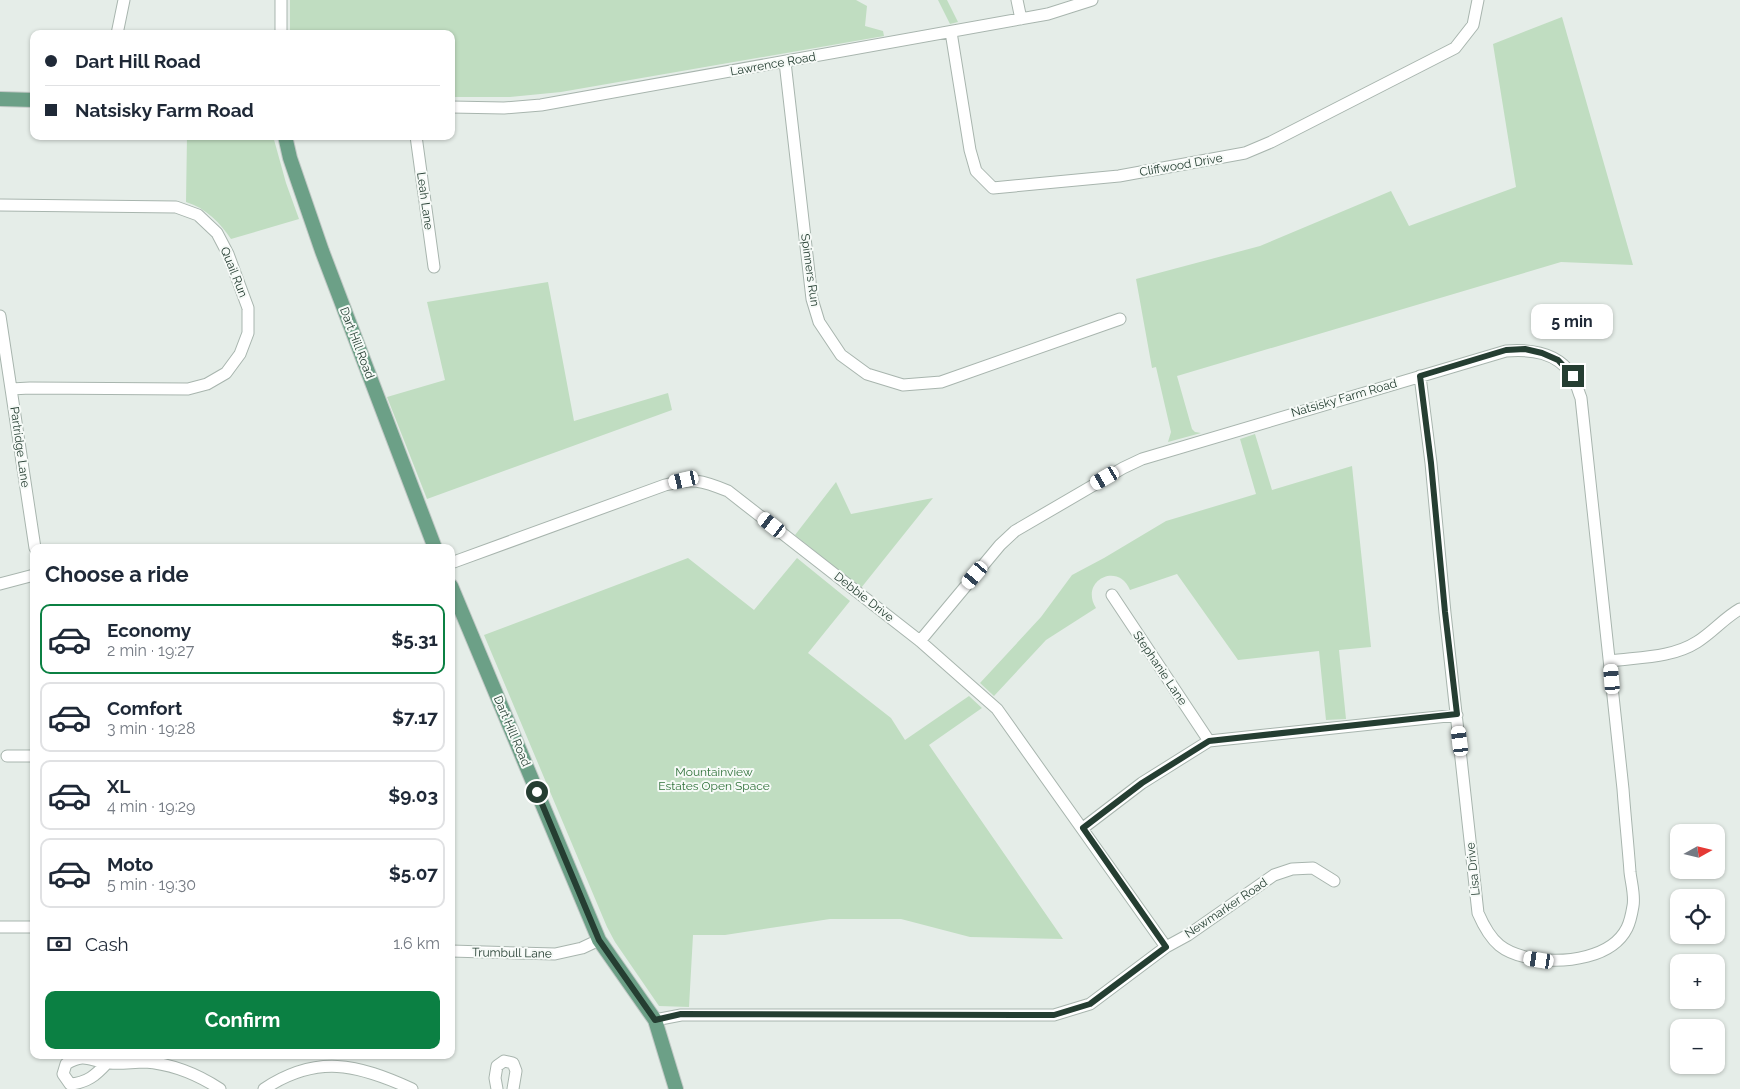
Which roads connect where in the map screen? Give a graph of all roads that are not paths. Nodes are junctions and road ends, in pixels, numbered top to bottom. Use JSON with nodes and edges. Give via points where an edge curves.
{"nodes":[{"id":1,"x":124,"y":0,"type":"edge"},
{"id":2,"x":281,"y":0,"type":"edge"},
{"id":3,"x":1017,"y":0,"type":"edge"},
{"id":4,"x":1092,"y":0,"type":"edge"},
{"id":5,"x":1478,"y":0,"type":"edge"},
{"id":6,"x":1021,"y":19,"type":"junction"},
{"id":7,"x":118,"y":30,"type":"edge"},
{"id":8,"x":281,"y":30,"type":"edge"},
{"id":9,"x":951,"y":32,"type":"junction"},
{"id":10,"x":785,"y":62,"type":"junction"},
{"id":11,"x":0,"y":99,"type":"edge"},
{"id":12,"x":30,"y":100,"type":"edge"},
{"id":13,"x":455,"y":107,"type":"edge"},
{"id":14,"x":286,"y":140,"type":"edge"},
{"id":15,"x":417,"y":140,"type":"edge"},
{"id":16,"x":0,"y":204,"type":"edge"},
{"id":17,"x":434,"y":266,"type":"dead end"},
{"id":18,"x":0,"y":316,"type":"edge"},
{"id":19,"x":1120,"y":320,"type":"dead end"},
{"id":20,"x":1420,"y":376,"type":"junction"},
{"id":21,"x":11,"y":389,"type":"junction"},
{"id":22,"x":34,"y":544,"type":"edge"},
{"id":23,"x":433,"y":544,"type":"edge"},
{"id":24,"x":455,"y":562,"type":"edge"},
{"id":25,"x":30,"y":576,"type":"edge"},
{"id":26,"x":0,"y":584,"type":"edge"},
{"id":27,"x":1112,"y":595,"type":"dead end"},
{"id":28,"x":455,"y":596,"type":"edge"},
{"id":29,"x":1740,"y":608,"type":"edge"},
{"id":30,"x":920,"y":640,"type":"junction"},
{"id":31,"x":1610,"y":661,"type":"junction"},
{"id":32,"x":1457,"y":714,"type":"junction"},
{"id":33,"x":1209,"y":741,"type":"junction"},
{"id":34,"x":7,"y":756,"type":"dead end"},
{"id":35,"x":30,"y":756,"type":"edge"},
{"id":36,"x":1083,"y":828,"type":"junction"},
{"id":37,"x":1334,"y":881,"type":"dead end"},
{"id":38,"x":0,"y":926,"type":"edge"},
{"id":39,"x":30,"y":927,"type":"edge"},
{"id":40,"x":599,"y":940,"type":"junction"},
{"id":41,"x":1166,"y":947,"type":"junction"},
{"id":42,"x":455,"y":951,"type":"edge"},
{"id":43,"x":655,"y":1020,"type":"junction"},
{"id":44,"x":108,"y":1063,"type":"dead end"},
{"id":45,"x":220,"y":1089,"type":"edge"},
{"id":46,"x":264,"y":1089,"type":"edge"},
{"id":47,"x":412,"y":1089,"type":"edge"},
{"id":48,"x":497,"y":1089,"type":"edge"},
{"id":49,"x":513,"y":1089,"type":"edge"},
{"id":50,"x":676,"y":1089,"type":"edge"}],
"edges":[{"from":1,"to":7,"type":"street"},
{"from":2,"to":8,"type":"street"},
{"from":3,"to":6,"type":"street"},
{"from":4,"to":6,"type":"street","name":"Lawrence Road"},
{"from":5,"to":9,"type":"street","name":"Cliffwood Drive","via":[[1473,25],[1455,48],[1245,153],[1118,176],[993,188],[976,171],[970,150]]},
{"from":6,"to":9,"type":"street","name":"Lawrence Road"},
{"from":9,"to":10,"type":"street","name":"Lawrence Road"},
{"from":10,"to":13,"type":"street","name":"Lawrence Road","via":[[541,105]]},
{"from":10,"to":19,"type":"street","name":"Spinners Run","via":[[812,298],[819,322],[841,356],[867,374],[903,385],[942,382]]},
{"from":11,"to":12,"type":"main road"},
{"from":14,"to":23,"type":"main road","name":"Dart Hill Road","via":[[322,251]]},
{"from":15,"to":17,"type":"street","name":"Leah Lane"},
{"from":16,"to":21,"type":"street","name":"Quail Run","via":[[176,207],[198,216],[217,233],[248,308],[248,333],[240,354],[226,374],[207,384],[188,389]]},
{"from":18,"to":21,"type":"street","name":"Partridge Lane"},
{"from":20,"to":30,"type":"street","name":"Natsisky Farm Road","via":[[1142,459],[1124,468],[1015,531]]},
{"from":20,"to":31,"type":"street","name":"Natsisky Farm Road","via":[[1506,350],[1525,349],[1558,360],[1573,376],[1581,398]]},
{"from":20,"to":32,"type":"street","name":"Lisa Drive"},
{"from":21,"to":22,"type":"street","name":"Partridge Lane"},
{"from":24,"to":30,"type":"street","name":"Debbie Drive","via":[[664,485],[684,480],[705,482],[728,491]]},
{"from":25,"to":26,"type":"street"},
{"from":27,"to":33,"type":"street","name":"Stephanie Lane"},
{"from":28,"to":40,"type":"main road","name":"Dart Hill Road"},
{"from":29,"to":31,"type":"street","via":[[1685,649]]},
{"from":30,"to":36,"type":"street","name":"Debbie Drive","via":[[997,709]]},
{"from":31,"to":32,"type":"street","name":"Lisa Drive","via":[[1633,905],[1627,928],[1615,943],[1600,953],[1581,959],[1539,960],[1519,956],[1499,946],[1486,932],[1478,913]]},
{"from":32,"to":33,"type":"street"},
{"from":33,"to":36,"type":"street","via":[[1142,783]]},
{"from":34,"to":35,"type":"street"},
{"from":36,"to":41,"type":"street","name":"Debbie Drive"},
{"from":37,"to":41,"type":"street","name":"Newmarker Road","via":[[1313,868],[1292,869],[1274,875]]},
{"from":38,"to":39,"type":"street"},
{"from":40,"to":42,"type":"street","name":"Trumbull Lane","via":[[555,954]]},
{"from":40,"to":43,"type":"main road","name":"Dart Hill Road"},
{"from":41,"to":43,"type":"street","name":"Newmarker Road","via":[[1090,1004],[1054,1015],[681,1014]]},
{"from":43,"to":50,"type":"main road","name":"Dart Hill Road"},
{"from":44,"to":45,"type":"street","via":[[145,1062],[173,1067],[201,1077]]},
{"from":46,"to":47,"type":"street","via":[[280,1078],[332,1066],[358,1068]]},
{"from":48,"to":49,"type":"street","via":[[497,1066],[504,1062],[512,1064],[516,1071]]}]}
